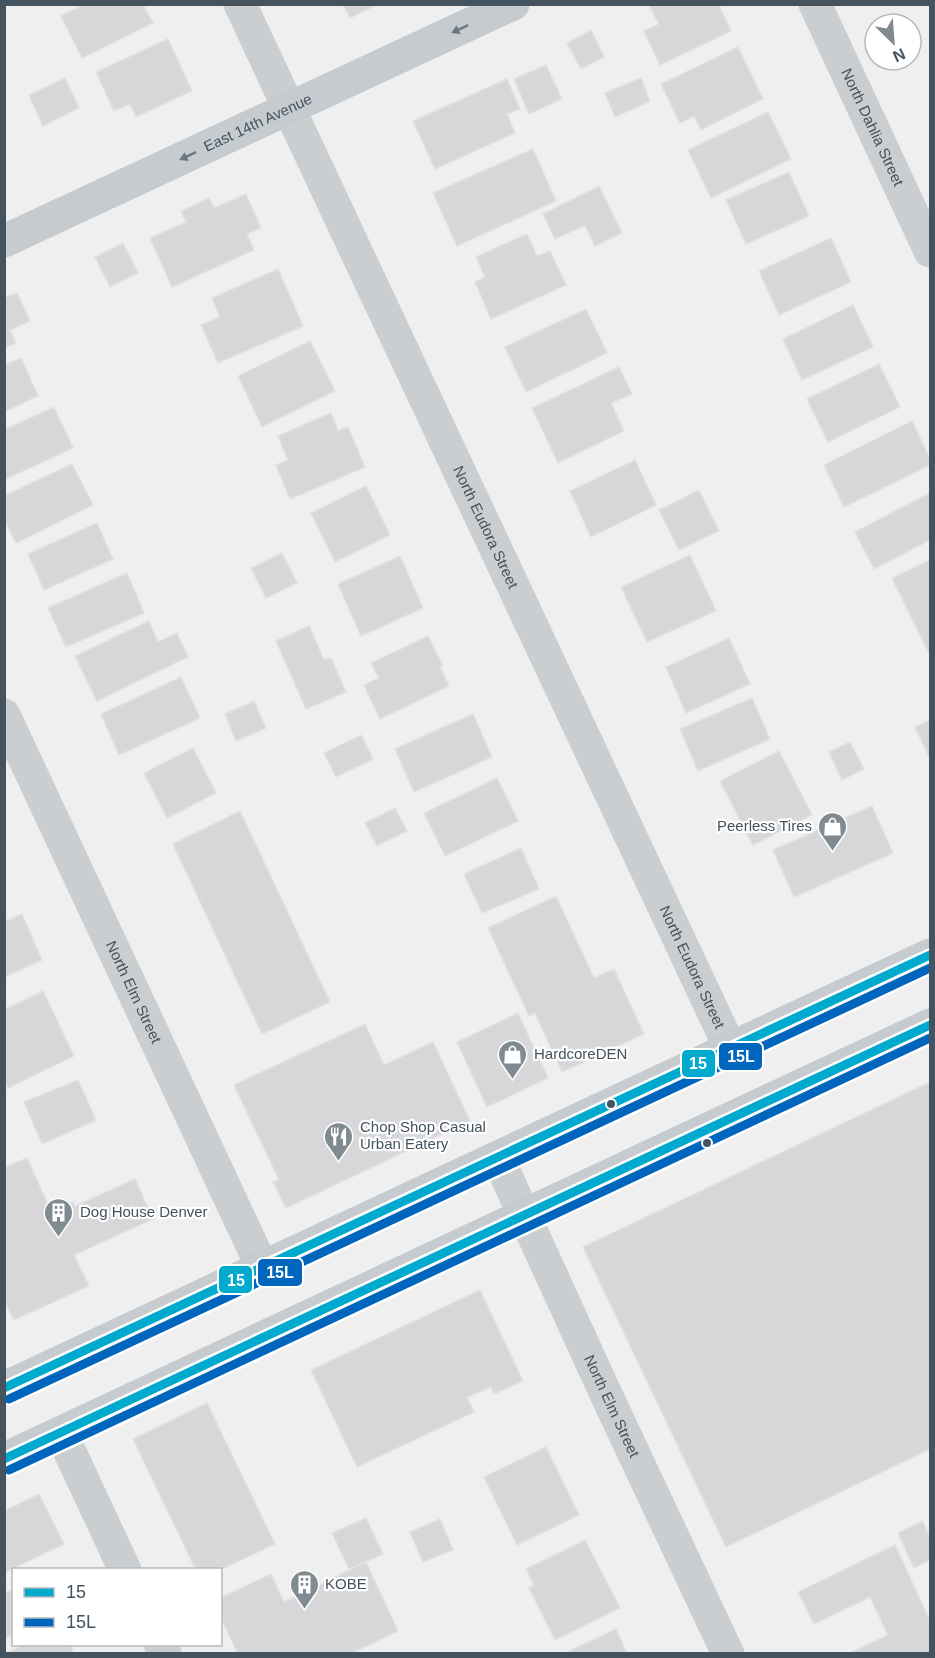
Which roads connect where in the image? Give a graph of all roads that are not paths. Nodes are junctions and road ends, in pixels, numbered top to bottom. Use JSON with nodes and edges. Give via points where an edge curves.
{"nodes":[{"id":1,"x":240,"y":4,"type":"edge"},
{"id":2,"x":513,"y":4,"type":"edge"},
{"id":3,"x":815,"y":4,"type":"edge"},
{"id":4,"x":288,"y":110,"type":"junction"},
{"id":5,"x":4,"y":241,"type":"edge"},
{"id":6,"x":930,"y":251,"type":"edge"},
{"id":7,"x":4,"y":715,"type":"edge"},
{"id":8,"x":930,"y":956,"type":"edge"},
{"id":9,"x":930,"y":1025,"type":"edge"},
{"id":10,"x":731,"y":1050,"type":"junction"},
{"id":11,"x":498,"y":1158,"type":"junction"},
{"id":12,"x":524,"y":1216,"type":"junction"},
{"id":13,"x":263,"y":1269,"type":"junction"},
{"id":14,"x":4,"y":1388,"type":"edge"},
{"id":15,"x":61,"y":1432,"type":"junction"},
{"id":16,"x":4,"y":1459,"type":"edge"},
{"id":17,"x":125,"y":1568,"type":"edge"},
{"id":18,"x":728,"y":1653,"type":"edge"}],
"edges":[{"from":1,"to":4,"type":"street","name":"North Eudora Street"},
{"from":2,"to":4,"type":"main road","name":"East 14th Avenue","one_way":true},
{"from":3,"to":6,"type":"street","name":"North Dahlia Street"},
{"from":4,"to":5,"type":"main road","name":"East 14th Avenue","one_way":true},
{"from":4,"to":10,"type":"street","name":"North Eudora Street"},
{"from":7,"to":13,"type":"street","name":"North Elm Street"},
{"from":8,"to":10,"type":"main road"},
{"from":9,"to":12,"type":"main road"},
{"from":10,"to":11,"type":"main road"},
{"from":11,"to":12,"type":"street","name":"North Elm Street"},
{"from":11,"to":13,"type":"main road"},
{"from":12,"to":15,"type":"main road"},
{"from":12,"to":18,"type":"street","name":"North Elm Street"},
{"from":13,"to":14,"type":"main road"},
{"from":15,"to":16,"type":"main road"},
{"from":15,"to":17,"type":"street"}]}
